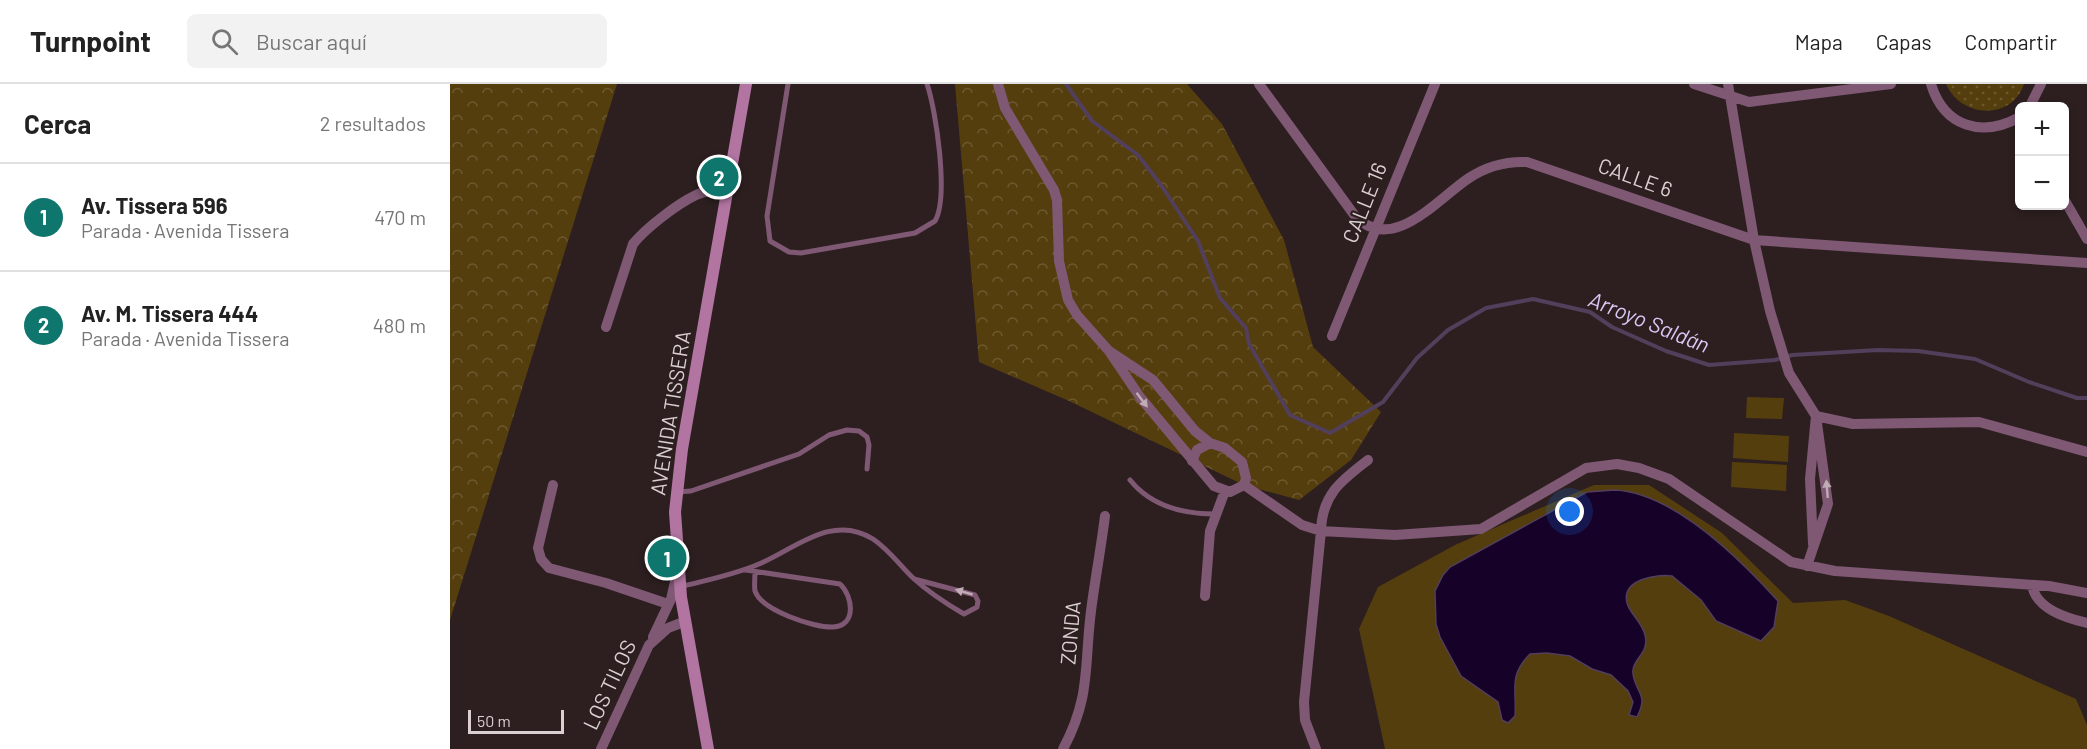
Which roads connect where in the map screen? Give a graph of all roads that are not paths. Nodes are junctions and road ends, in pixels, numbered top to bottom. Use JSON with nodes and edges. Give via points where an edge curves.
{"nodes":[{"id":1,"x":746,"y":84,"type":"edge"},
{"id":2,"x":788,"y":84,"type":"edge"},
{"id":3,"x":927,"y":84,"type":"edge"},
{"id":4,"x":998,"y":84,"type":"edge"},
{"id":5,"x":1259,"y":84,"type":"edge"},
{"id":6,"x":1436,"y":84,"type":"edge"},
{"id":7,"x":1694,"y":84,"type":"edge"},
{"id":8,"x":1728,"y":84,"type":"edge"},
{"id":9,"x":1891,"y":84,"type":"edge"},
{"id":10,"x":1931,"y":84,"type":"edge"},
{"id":11,"x":2041,"y":84,"type":"edge"},
{"id":12,"x":1730,"y":98,"type":"junction"},
{"id":13,"x":2032,"y":102,"type":"edge"},
{"id":14,"x":2015,"y":119,"type":"edge"},
{"id":15,"x":728,"y":192,"type":"junction"},
{"id":16,"x":2069,"y":207,"type":"edge"},
{"id":17,"x":1375,"y":230,"type":"junction"},
{"id":18,"x":2087,"y":239,"type":"edge"},
{"id":19,"x":1754,"y":240,"type":"junction"},
{"id":20,"x":2087,"y":263,"type":"edge"},
{"id":21,"x":606,"y":327,"type":"dead end"},
{"id":22,"x":1332,"y":336,"type":"dead end"},
{"id":23,"x":1109,"y":351,"type":"junction"},
{"id":24,"x":1816,"y":416,"type":"junction"},
{"id":25,"x":1210,"y":443,"type":"junction"},
{"id":26,"x":2087,"y":452,"type":"edge"},
{"id":27,"x":1368,"y":460,"type":"dead end"},
{"id":28,"x":1192,"y":461,"type":"junction"},
{"id":29,"x":867,"y":469,"type":"dead end"},
{"id":30,"x":1130,"y":480,"type":"dead end"},
{"id":31,"x":553,"y":485,"type":"dead end"},
{"id":32,"x":1244,"y":485,"type":"junction"},
{"id":33,"x":1225,"y":491,"type":"junction"},
{"id":34,"x":676,"y":492,"type":"junction"},
{"id":35,"x":1215,"y":514,"type":"junction"},
{"id":36,"x":1106,"y":516,"type":"dead end"},
{"id":37,"x":1321,"y":531,"type":"junction"},
{"id":38,"x":1813,"y":544,"type":"junction"},
{"id":39,"x":1807,"y":566,"type":"junction"},
{"id":40,"x":678,"y":567,"type":"junction"},
{"id":41,"x":744,"y":570,"type":"junction"},
{"id":42,"x":755,"y":572,"type":"junction"},
{"id":43,"x":914,"y":579,"type":"junction"},
{"id":44,"x":2032,"y":585,"type":"junction"},
{"id":45,"x":680,"y":587,"type":"junction"},
{"id":46,"x":2087,"y":593,"type":"edge"},
{"id":47,"x":1205,"y":596,"type":"dead end"},
{"id":48,"x":668,"y":604,"type":"junction"},
{"id":49,"x":686,"y":621,"type":"junction"},
{"id":50,"x":2087,"y":623,"type":"edge"},
{"id":51,"x":649,"y":645,"type":"junction"},
{"id":52,"x":1072,"y":731,"type":"junction"},
{"id":53,"x":602,"y":749,"type":"edge"},
{"id":54,"x":708,"y":749,"type":"edge"},
{"id":55,"x":1063,"y":749,"type":"edge"},
{"id":56,"x":1073,"y":749,"type":"edge"},
{"id":57,"x":1316,"y":749,"type":"edge"}],
"edges":[{"from":1,"to":15,"type":"main road","name":"AVENIDA TISSERA"},
{"from":2,"to":3,"type":"lane","via":[[766,216],[767,232],[777,247],[801,253],[915,233],[935,221],[942,201],[936,121]]},
{"from":4,"to":23,"type":"street","via":[[1005,108],[1054,190],[1059,261],[1068,300]]},
{"from":5,"to":17,"type":"street","via":[[1355,216]]},
{"from":6,"to":17,"type":"street","name":"CALLE 16"},
{"from":7,"to":12,"type":"street"},
{"from":8,"to":12,"type":"street"},
{"from":9,"to":12,"type":"street","via":[[1749,102]]},
{"from":10,"to":14,"type":"street","via":[[1935,98],[1947,113],[1964,124],[1982,128],[2002,126]]},
{"from":11,"to":13,"type":"street"},
{"from":12,"to":19,"type":"street"},
{"from":15,"to":21,"type":"street","via":[[695,195],[642,233],[633,244]]},
{"from":15,"to":34,"type":"main road","name":"AVENIDA TISSERA"},
{"from":16,"to":18,"type":"street"},
{"from":17,"to":19,"type":"street","name":"CALLE 6","via":[[1399,228],[1471,177],[1514,161],[1527,162]]},
{"from":17,"to":22,"type":"street","name":"CALLE 16"},
{"from":19,"to":20,"type":"street","name":"CALLE 6"},
{"from":19,"to":24,"type":"street","via":[[1789,373]]},
{"from":23,"to":25,"type":"street","via":[[1153,380],[1195,431]]},
{"from":23,"to":28,"type":"street","one_way":true},
{"from":24,"to":26,"type":"street","via":[[1853,424],[1979,422]]},
{"from":24,"to":38,"type":"street","via":[[1810,479]]},
{"from":38,"to":24,"type":"street","one_way":true,"via":[[1828,504]]},
{"from":25,"to":28,"type":"street","via":[[1197,450]]},
{"from":25,"to":32,"type":"street","via":[[1225,447],[1242,462]]},
{"from":27,"to":37,"type":"street","via":[[1337,484],[1321,518]]},
{"from":28,"to":33,"type":"street","via":[[1214,486]]},
{"from":29,"to":34,"type":"lane","via":[[867,437],[859,431],[847,430],[829,435],[799,454],[691,491]]},
{"from":30,"to":35,"type":"lane","via":[[1152,501],[1189,513]]},
{"from":31,"to":48,"type":"street","via":[[538,548],[549,568]]},
{"from":32,"to":33,"type":"street","via":[[1236,491]]},
{"from":32,"to":37,"type":"street","via":[[1302,525]]},
{"from":33,"to":35,"type":"street"},
{"from":34,"to":40,"type":"main road","name":"AVENIDA TISSERA"},
{"from":35,"to":47,"type":"street"},
{"from":36,"to":52,"type":"street","name":"ZONDA","via":[[1083,699]]},
{"from":37,"to":39,"type":"street","via":[[1395,535],[1481,528],[1586,468],[1617,464],[1669,479],[1782,557]]},
{"from":37,"to":57,"type":"street","via":[[1304,702],[1305,720]]},
{"from":38,"to":39,"type":"street"},
{"from":39,"to":44,"type":"street","via":[[1835,572]]},
{"from":40,"to":45,"type":"main road","name":"AVENIDA TISSERA"},
{"from":40,"to":48,"type":"street"},
{"from":41,"to":42,"type":"lane"},
{"from":41,"to":43,"type":"lane","via":[[805,539],[837,529],[870,537]]},
{"from":41,"to":45,"type":"lane"},
{"from":42,"to":42,"type":"lane","via":[[840,584],[849,596],[850,614],[844,623],[834,627],[793,617],[764,604],[755,590]]},
{"from":43,"to":43,"type":"lane","one_way":true,"via":[[964,614],[977,607],[975,595]]},
{"from":44,"to":46,"type":"street"},
{"from":44,"to":50,"type":"street","via":[[2040,602],[2070,619]]},
{"from":45,"to":49,"type":"main road","name":"AVENIDA TISSERA"},
{"from":48,"to":51,"type":"street"},
{"from":49,"to":51,"type":"street","name":"LOS TILOS","via":[[668,628]]},
{"from":49,"to":54,"type":"main road","name":"AVENIDA TISSERA"},
{"from":51,"to":53,"type":"street","name":"LOS TILOS"},
{"from":52,"to":55,"type":"street","name":"ZONDA"},
{"from":52,"to":56,"type":"street"}]}
